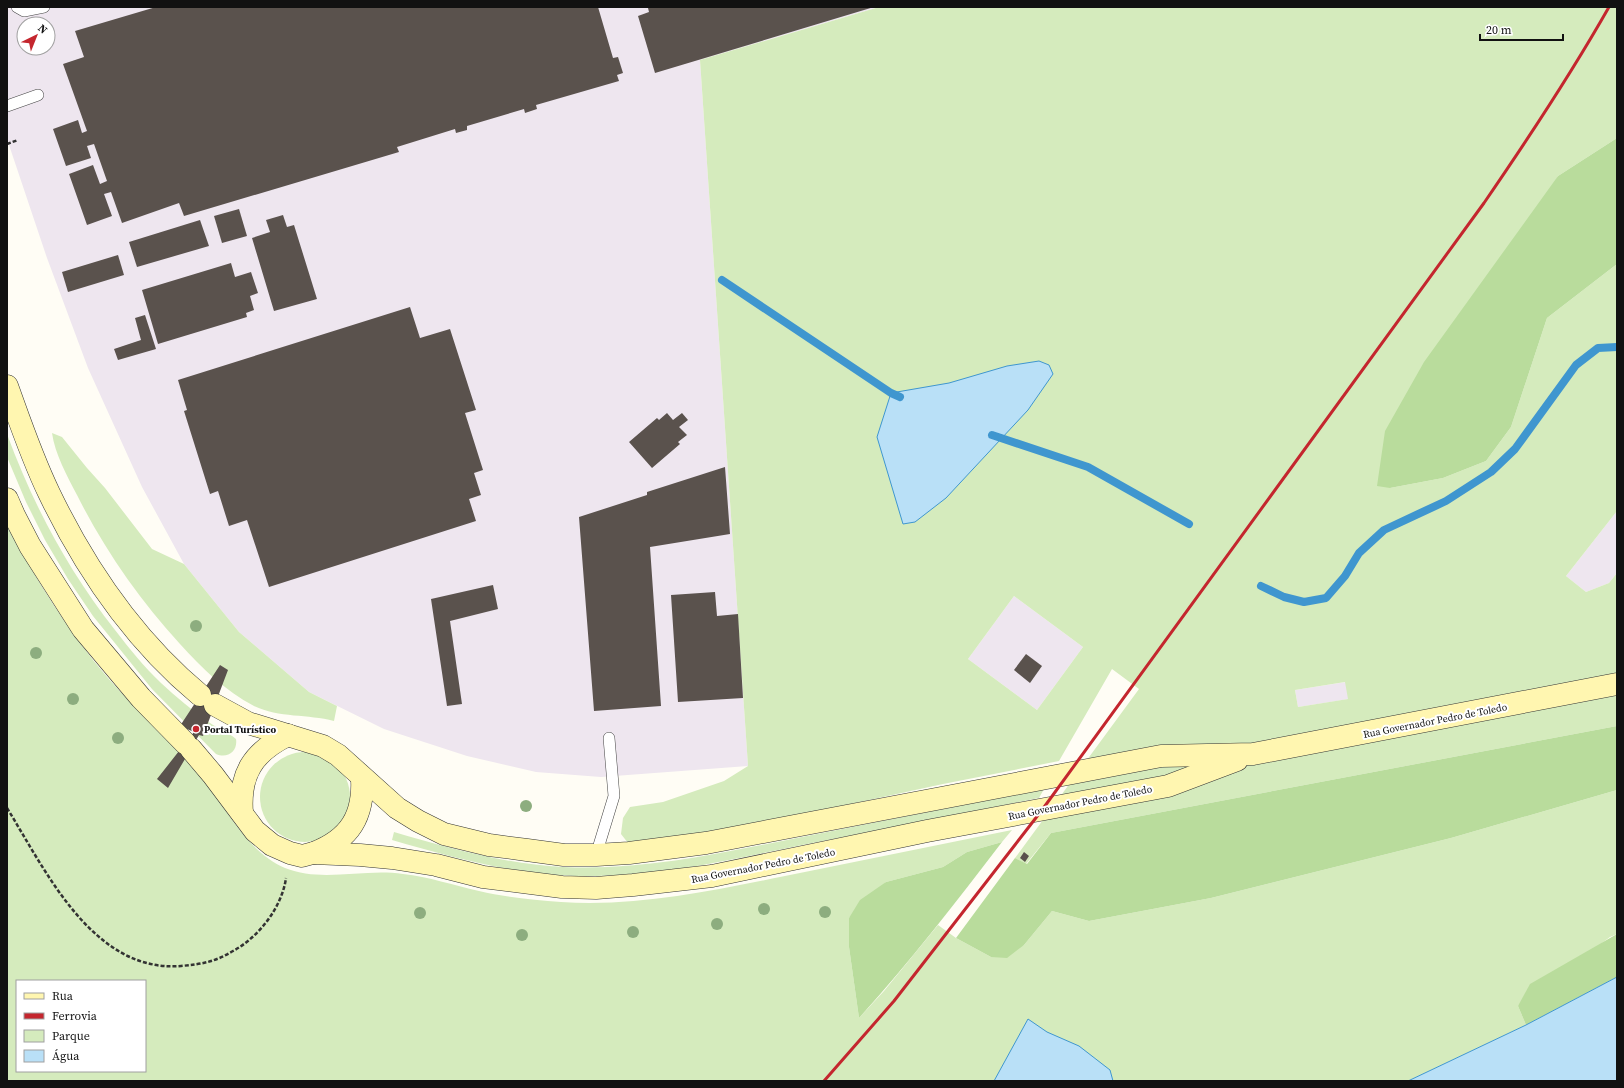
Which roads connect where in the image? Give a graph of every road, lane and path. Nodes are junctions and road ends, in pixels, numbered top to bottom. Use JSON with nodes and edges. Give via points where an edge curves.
{"nodes":[{"id":1,"x":18,"y":7,"type":"edge"},
{"id":2,"x":44,"y":7,"type":"edge"},
{"id":3,"x":38,"y":95,"type":"dead end"},
{"id":4,"x":7,"y":106,"type":"edge"},
{"id":5,"x":18,"y":140,"type":"dead end"},
{"id":6,"x":7,"y":144,"type":"edge"},
{"id":7,"x":7,"y":386,"type":"edge"},
{"id":8,"x":7,"y":499,"type":"edge"},
{"id":9,"x":1617,"y":684,"type":"edge"},
{"id":10,"x":288,"y":736,"type":"junction"},
{"id":11,"x":609,"y":738,"type":"dead end"},
{"id":12,"x":1253,"y":754,"type":"junction"},
{"id":13,"x":362,"y":778,"type":"junction"},
{"id":14,"x":7,"y":808,"type":"edge"},
{"id":15,"x":242,"y":813,"type":"junction"},
{"id":16,"x":290,"y":853,"type":"junction"},
{"id":17,"x":313,"y":854,"type":"junction"},
{"id":18,"x":596,"y":855,"type":"junction"}],
"edges":[{"from":1,"to":2,"type":"lane","via":[[24,11]]},
{"from":3,"to":4,"type":"lane"},
{"from":5,"to":6,"type":"path"},
{"from":7,"to":10,"type":"main road","name":"Rua Governador Pedro de Toledo","via":[[31,452],[67,528],[89,566],[146,643],[171,670],[207,700],[232,716]]},
{"from":8,"to":15,"type":"main road","name":"Rua Governador Pedro de Toledo","via":[[30,546],[83,629],[140,698],[188,746]]},
{"from":9,"to":12,"type":"main road","name":"Rua Governador Pedro de Toledo"},
{"from":10,"to":13,"type":"main road","name":"Rua Governador Pedro de Toledo","via":[[323,746],[338,755]]},
{"from":10,"to":15,"type":"main road","via":[[274,742],[260,753],[251,766],[244,781]]},
{"from":11,"to":18,"type":"lane","via":[[614,796]]},
{"from":12,"to":17,"type":"main road","name":"Rua Governador Pedro de Toledo","via":[[1168,786],[927,831],[712,876],[663,882],[596,888],[562,887],[483,877],[436,865],[392,858]]},
{"from":12,"to":18,"type":"main road","name":"Rua Governador Pedro de Toledo","via":[[1161,756],[706,844]]},
{"from":13,"to":17,"type":"main road","via":[[360,811],[353,825],[342,838]]},
{"from":13,"to":18,"type":"main road","name":"Rua Governador Pedro de Toledo","via":[[397,808],[444,834],[527,850],[564,855]]},
{"from":14,"to":16,"type":"path","via":[[62,897],[92,930],[114,950],[138,962],[169,967],[218,960],[244,945],[266,923],[285,888]]},
{"from":15,"to":16,"type":"main road","name":"Rua Governador Pedro de Toledo","via":[[254,831],[272,845]]},
{"from":16,"to":17,"type":"main road","name":"Rua Governador Pedro de Toledo","via":[[302,856]]}]}
